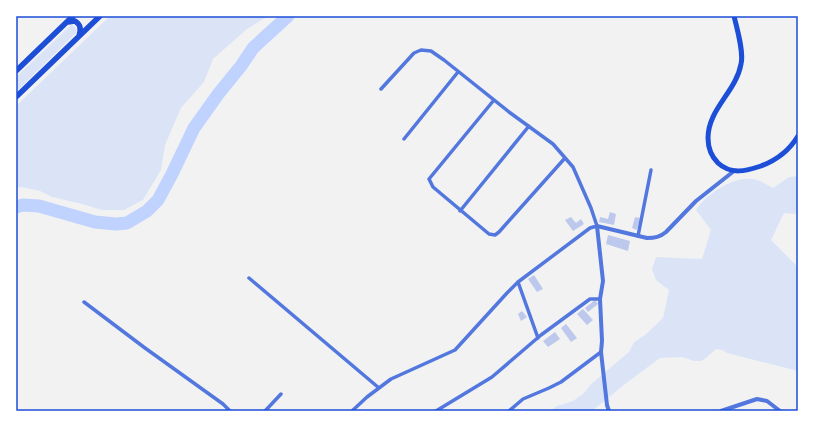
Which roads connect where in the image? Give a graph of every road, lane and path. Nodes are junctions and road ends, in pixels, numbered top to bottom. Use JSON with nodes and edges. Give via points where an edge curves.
{"nodes":[{"id":1,"x":74,"y":16,"type":"edge"},
{"id":2,"x":100,"y":16,"type":"edge"},
{"id":3,"x":734,"y":16,"type":"edge"},
{"id":4,"x":66,"y":22,"type":"junction"},
{"id":5,"x":79,"y":36,"type":"junction"},
{"id":6,"x":16,"y":71,"type":"edge"},
{"id":7,"x":458,"y":72,"type":"junction"},
{"id":8,"x":381,"y":89,"type":"dead end"},
{"id":9,"x":16,"y":97,"type":"edge"},
{"id":10,"x":494,"y":100,"type":"junction"},
{"id":11,"x":529,"y":126,"type":"junction"},
{"id":12,"x":798,"y":136,"type":"edge"},
{"id":13,"x":404,"y":139,"type":"dead end"},
{"id":14,"x":565,"y":158,"type":"junction"},
{"id":15,"x":651,"y":170,"type":"dead end"},
{"id":16,"x":734,"y":171,"type":"junction"},
{"id":17,"x":460,"y":211,"type":"junction"},
{"id":18,"x":597,"y":226,"type":"junction"},
{"id":19,"x":638,"y":236,"type":"junction"},
{"id":20,"x":250,"y":278,"type":"dead end"},
{"id":21,"x":518,"y":282,"type":"junction"},
{"id":22,"x":600,"y":299,"type":"junction"},
{"id":23,"x":84,"y":302,"type":"dead end"},
{"id":24,"x":538,"y":338,"type":"junction"},
{"id":25,"x":601,"y":352,"type":"junction"},
{"id":26,"x":379,"y":388,"type":"junction"},
{"id":27,"x":281,"y":394,"type":"dead end"},
{"id":28,"x":230,"y":411,"type":"edge"},
{"id":29,"x":265,"y":411,"type":"edge"},
{"id":30,"x":352,"y":411,"type":"edge"},
{"id":31,"x":436,"y":411,"type":"edge"},
{"id":32,"x":509,"y":411,"type":"edge"},
{"id":33,"x":609,"y":411,"type":"edge"},
{"id":34,"x":721,"y":411,"type":"edge"},
{"id":35,"x":780,"y":411,"type":"edge"}],
"edges":[{"from":1,"to":4,"type":"highway"},
{"from":2,"to":5,"type":"highway"},
{"from":3,"to":16,"type":"main road","via":[[741,49],[741,64],[736,80],[712,118],[708,134],[712,156],[722,167]]},
{"from":4,"to":5,"type":"highway","via":[[79,23]]},
{"from":4,"to":6,"type":"highway"},
{"from":5,"to":9,"type":"highway"},
{"from":7,"to":8,"type":"street","via":[[431,51],[421,50],[414,54]]},
{"from":7,"to":10,"type":"street"},
{"from":7,"to":13,"type":"street"},
{"from":10,"to":11,"type":"street"},
{"from":10,"to":17,"type":"street","via":[[429,179],[433,187]]},
{"from":11,"to":14,"type":"street","via":[[553,144]]},
{"from":11,"to":17,"type":"street"},
{"from":12,"to":16,"type":"main road","via":[[778,158],[753,169]]},
{"from":14,"to":17,"type":"street","via":[[495,235],[489,234]]},
{"from":14,"to":18,"type":"street","via":[[573,167]]},
{"from":15,"to":19,"type":"street"},
{"from":16,"to":19,"type":"street","via":[[696,201],[661,236]]},
{"from":18,"to":19,"type":"street"},
{"from":18,"to":21,"type":"street","via":[[590,228]]},
{"from":18,"to":22,"type":"street","via":[[603,281]]},
{"from":20,"to":26,"type":"street"},
{"from":21,"to":24,"type":"street"},
{"from":21,"to":26,"type":"street","via":[[455,350],[391,379]]},
{"from":22,"to":24,"type":"street","via":[[590,299]]},
{"from":22,"to":25,"type":"street"},
{"from":23,"to":28,"type":"street"},
{"from":24,"to":31,"type":"street","via":[[492,377]]},
{"from":25,"to":32,"type":"street","via":[[561,382],[523,398]]},
{"from":25,"to":33,"type":"street"},
{"from":26,"to":30,"type":"street"},
{"from":27,"to":29,"type":"street"},
{"from":34,"to":35,"type":"street","via":[[757,399],[767,401]]}]}
